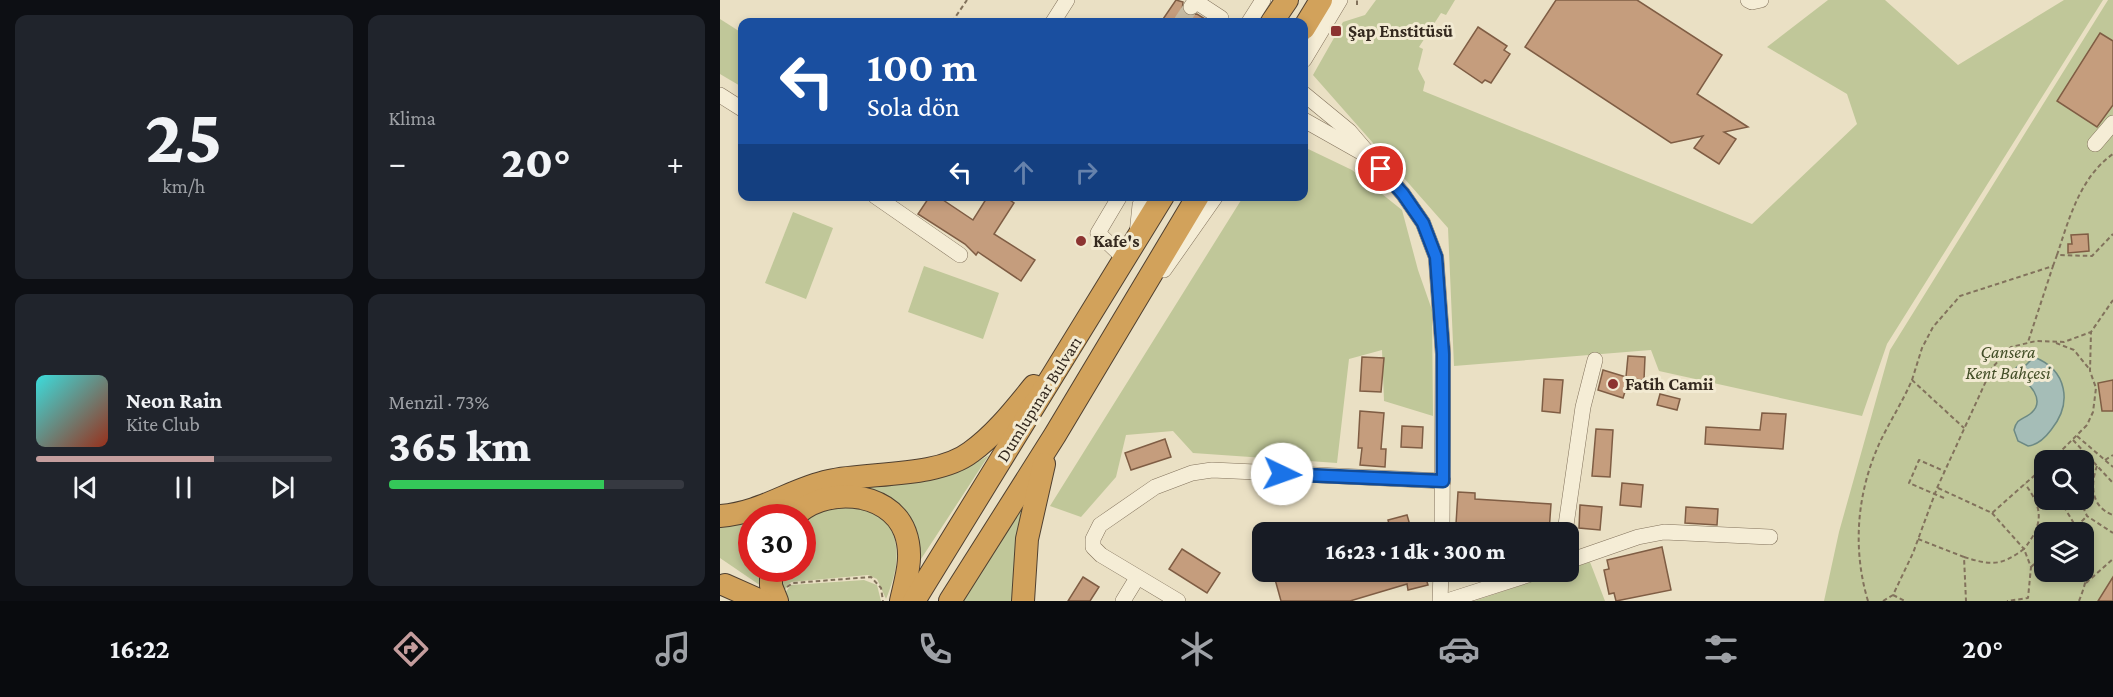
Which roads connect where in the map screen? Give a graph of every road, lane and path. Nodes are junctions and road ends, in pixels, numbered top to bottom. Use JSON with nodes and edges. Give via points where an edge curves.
{"nodes":[{"id":1,"x":967,"y":0,"type":"edge"},
{"id":2,"x":1067,"y":0,"type":"edge"},
{"id":3,"x":1263,"y":0,"type":"edge"},
{"id":4,"x":1287,"y":0,"type":"edge"},
{"id":5,"x":1321,"y":0,"type":"edge"},
{"id":6,"x":1340,"y":0,"type":"edge"},
{"id":7,"x":1359,"y":0,"type":"edge"},
{"id":8,"x":1748,"y":0,"type":"edge"},
{"id":9,"x":1761,"y":0,"type":"edge"},
{"id":10,"x":1357,"y":5,"type":"dead end"},
{"id":11,"x":1191,"y":7,"type":"dead end"},
{"id":12,"x":955,"y":18,"type":"edge"},
{"id":13,"x":1056,"y":18,"type":"edge"},
{"id":14,"x":1217,"y":18,"type":"edge"},
{"id":15,"x":1252,"y":18,"type":"edge"},
{"id":16,"x":1275,"y":18,"type":"edge"},
{"id":17,"x":1308,"y":21,"type":"edge"},
{"id":18,"x":1308,"y":53,"type":"edge"},
{"id":19,"x":720,"y":95,"type":"edge"},
{"id":20,"x":1308,"y":97,"type":"edge"},
{"id":21,"x":738,"y":106,"type":"edge"},
{"id":22,"x":1308,"y":122,"type":"edge"},
{"id":23,"x":2113,"y":123,"type":"edge"},
{"id":24,"x":2095,"y":144,"type":"dead end"},
{"id":25,"x":2113,"y":154,"type":"edge"},
{"id":26,"x":1369,"y":157,"type":"junction"},
{"id":27,"x":882,"y":201,"type":"edge"},
{"id":28,"x":1117,"y":201,"type":"edge"},
{"id":29,"x":1142,"y":201,"type":"edge"},
{"id":30,"x":1160,"y":201,"type":"edge"},
{"id":31,"x":1195,"y":201,"type":"edge"},
{"id":32,"x":1213,"y":201,"type":"edge"},
{"id":33,"x":2113,"y":234,"type":"edge"},
{"id":34,"x":1130,"y":249,"type":"junction"},
{"id":35,"x":960,"y":255,"type":"dead end"},
{"id":36,"x":2057,"y":255,"type":"junction"},
{"id":37,"x":2053,"y":266,"type":"junction"},
{"id":38,"x":2113,"y":300,"type":"edge"},
{"id":39,"x":1127,"y":313,"type":"junction"},
{"id":40,"x":1086,"y":325,"type":"junction"},
{"id":41,"x":2091,"y":332,"type":"junction"},
{"id":42,"x":2053,"y":342,"type":"junction"},
{"id":43,"x":2027,"y":343,"type":"junction"},
{"id":44,"x":1595,"y":360,"type":"dead end"},
{"id":45,"x":2090,"y":371,"type":"junction"},
{"id":46,"x":1912,"y":380,"type":"junction"},
{"id":47,"x":1964,"y":428,"type":"junction"},
{"id":48,"x":2078,"y":436,"type":"junction"},
{"id":49,"x":2073,"y":440,"type":"junction"},
{"id":50,"x":1049,"y":444,"type":"junction"},
{"id":51,"x":2062,"y":450,"type":"edge"},
{"id":52,"x":2083,"y":450,"type":"edge"},
{"id":53,"x":2113,"y":455,"type":"edge"},
{"id":54,"x":2105,"y":460,"type":"junction"},
{"id":55,"x":2094,"y":462,"type":"edge"},
{"id":56,"x":2097,"y":465,"type":"junction"},
{"id":57,"x":2113,"y":467,"type":"edge"},
{"id":58,"x":1944,"y":471,"type":"junction"},
{"id":59,"x":2034,"y":477,"type":"edge"},
{"id":60,"x":1443,"y":481,"type":"junction"},
{"id":61,"x":2113,"y":483,"type":"edge"},
{"id":62,"x":2025,"y":484,"type":"junction"},
{"id":63,"x":1937,"y":488,"type":"junction"},
{"id":64,"x":1935,"y":494,"type":"junction"},
{"id":65,"x":1944,"y":498,"type":"dead end"},
{"id":66,"x":812,"y":504,"type":"edge"},
{"id":67,"x":2084,"y":510,"type":"edge"},
{"id":68,"x":1992,"y":513,"type":"junction"},
{"id":69,"x":2113,"y":515,"type":"edge"},
{"id":70,"x":720,"y":516,"type":"edge"},
{"id":71,"x":2087,"y":516,"type":"junction"},
{"id":72,"x":1442,"y":522,"type":"edge"},
{"id":73,"x":1566,"y":522,"type":"edge"},
{"id":74,"x":2082,"y":522,"type":"edge"},
{"id":75,"x":2113,"y":533,"type":"edge"},
{"id":76,"x":1770,"y":537,"type":"dead end"},
{"id":77,"x":1918,"y":538,"type":"junction"},
{"id":78,"x":2024,"y":549,"type":"junction"},
{"id":79,"x":1964,"y":557,"type":"junction"},
{"id":80,"x":1579,"y":558,"type":"edge"},
{"id":81,"x":2113,"y":559,"type":"edge"},
{"id":82,"x":2034,"y":564,"type":"edge"},
{"id":83,"x":2031,"y":567,"type":"junction"},
{"id":84,"x":1137,"y":578,"type":"junction"},
{"id":85,"x":771,"y":582,"type":"edge"},
{"id":86,"x":1441,"y":582,"type":"edge"},
{"id":87,"x":1506,"y":582,"type":"edge"},
{"id":88,"x":2084,"y":582,"type":"edge"},
{"id":89,"x":725,"y":585,"type":"dead end"},
{"id":90,"x":2084,"y":585,"type":"junction"},
{"id":91,"x":1893,"y":595,"type":"junction"},
{"id":92,"x":781,"y":596,"type":"edge"},
{"id":93,"x":2030,"y":600,"type":"edge"},
{"id":94,"x":761,"y":601,"type":"edge"},
{"id":95,"x":883,"y":601,"type":"edge"},
{"id":96,"x":901,"y":601,"type":"edge"},
{"id":97,"x":914,"y":601,"type":"edge"},
{"id":98,"x":950,"y":601,"type":"edge"},
{"id":99,"x":1023,"y":601,"type":"edge"},
{"id":100,"x":1123,"y":601,"type":"edge"},
{"id":101,"x":1178,"y":601,"type":"edge"},
{"id":102,"x":1440,"y":601,"type":"edge"},
{"id":103,"x":1447,"y":601,"type":"edge"},
{"id":104,"x":1868,"y":601,"type":"edge"},
{"id":105,"x":1882,"y":601,"type":"edge"},
{"id":106,"x":1905,"y":601,"type":"edge"},
{"id":107,"x":1966,"y":601,"type":"edge"},
{"id":108,"x":2007,"y":601,"type":"edge"},
{"id":109,"x":2079,"y":601,"type":"edge"}],
"edges":[{"from":1,"to":12,"type":"path"},
{"from":2,"to":13,"type":"street"},
{"from":3,"to":15,"type":"street"},
{"from":4,"to":16,"type":"highway"},
{"from":5,"to":17,"type":"highway"},
{"from":6,"to":18,"type":"street"},
{"from":7,"to":10,"type":"path"},
{"from":8,"to":9,"type":"street"},
{"from":11,"to":14,"type":"street","via":[[1195,1]]},
{"from":19,"to":21,"type":"street"},
{"from":20,"to":26,"type":"street","via":[[1349,131]]},
{"from":22,"to":26,"type":"street"},
{"from":23,"to":24,"type":"street"},
{"from":25,"to":36,"type":"path","via":[[2082,188]]},
{"from":26,"to":60,"type":"street","via":[[1423,223],[1436,257],[1443,354]]},
{"from":27,"to":35,"type":"street"},
{"from":28,"to":34,"type":"street","via":[[1098,233]]},
{"from":29,"to":34,"type":"street"},
{"from":30,"to":34,"type":"highway","name":"Dumlupınar Bulvarı"},
{"from":31,"to":39,"type":"highway","name":"Dumlupınar Bulvarı"},
{"from":32,"to":39,"type":"street","via":[[1169,265]]},
{"from":33,"to":36,"type":"path","via":[[2092,256]]},
{"from":34,"to":40,"type":"highway","name":"Dumlupınar Bulvarı"},
{"from":36,"to":37,"type":"path"},
{"from":37,"to":43,"type":"path"},
{"from":37,"to":46,"type":"path","via":[[1960,296],[1933,327]]},
{"from":38,"to":41,"type":"path"},
{"from":39,"to":50,"type":"highway","name":"Dumlupınar Bulvarı"},
{"from":40,"to":70,"type":"highway","via":[[998,429],[969,454],[932,469],[827,481],[773,503]]},
{"from":40,"to":97,"type":"highway","name":"Dumlupınar Bulvarı"},
{"from":41,"to":42,"type":"path"},
{"from":41,"to":45,"type":"path"},
{"from":42,"to":43,"type":"path"},
{"from":42,"to":45,"type":"path","via":[[2074,350]]},
{"from":43,"to":47,"type":"path","via":[[2011,347],[1992,368]]},
{"from":44,"to":73,"type":"street","via":[[1583,407]]},
{"from":45,"to":48,"type":"path","via":[[2096,388],[2092,412]]},
{"from":46,"to":47,"type":"path"},
{"from":46,"to":104,"type":"path","via":[[1873,459],[1861,511],[1858,561]]},
{"from":47,"to":58,"type":"path"},
{"from":48,"to":49,"type":"path"},
{"from":48,"to":54,"type":"path"},
{"from":49,"to":51,"type":"path"},
{"from":49,"to":52,"type":"path"},
{"from":50,"to":98,"type":"highway","name":"Dumlupınar Bulvarı"},
{"from":50,"to":99,"type":"highway","via":[[1027,539]]},
{"from":53,"to":54,"type":"path"},
{"from":54,"to":57,"type":"path"},
{"from":55,"to":56,"type":"path"},
{"from":56,"to":61,"type":"path"},
{"from":56,"to":69,"type":"path","via":[[2093,492],[2104,512]]},
{"from":58,"to":63,"type":"path"},
{"from":58,"to":64,"type":"path","via":[[1919,460],[1909,483]]},
{"from":59,"to":62,"type":"path"},
{"from":60,"to":72,"type":"street"},
{"from":60,"to":84,"type":"street","via":[[1212,470],[1173,478],[1121,508],[1100,525],[1093,539],[1101,555]]},
{"from":62,"to":68,"type":"path"},
{"from":62,"to":78,"type":"path","via":[[2038,501],[2039,517],[2035,534]]},
{"from":63,"to":64,"type":"path"},
{"from":63,"to":68,"type":"path"},
{"from":64,"to":65,"type":"path"},
{"from":64,"to":77,"type":"path"},
{"from":66,"to":96,"type":"highway","via":[[848,495],[868,500],[889,512],[904,529],[909,548]]},
{"from":67,"to":71,"type":"path"},
{"from":68,"to":78,"type":"path"},
{"from":71,"to":74,"type":"path"},
{"from":71,"to":75,"type":"path"},
{"from":76,"to":80,"type":"street","via":[[1664,532]]},
{"from":77,"to":79,"type":"path"},
{"from":77,"to":91,"type":"path"},
{"from":78,"to":79,"type":"path","via":[[2011,559],[1990,565]]},
{"from":78,"to":83,"type":"path"},
{"from":79,"to":107,"type":"path"},
{"from":81,"to":90,"type":"path"},
{"from":82,"to":83,"type":"path"},
{"from":83,"to":93,"type":"path"},
{"from":84,"to":100,"type":"street"},
{"from":84,"to":101,"type":"street"},
{"from":85,"to":92,"type":"highway"},
{"from":86,"to":102,"type":"street"},
{"from":87,"to":103,"type":"street"},
{"from":88,"to":90,"type":"path"},
{"from":89,"to":94,"type":"highway"},
{"from":90,"to":109,"type":"path"},
{"from":91,"to":105,"type":"path"},
{"from":91,"to":106,"type":"path"},
{"from":92,"to":95,"type":"path","via":[[793,583],[870,577],[881,588]]},
{"from":93,"to":108,"type":"path"}]}
